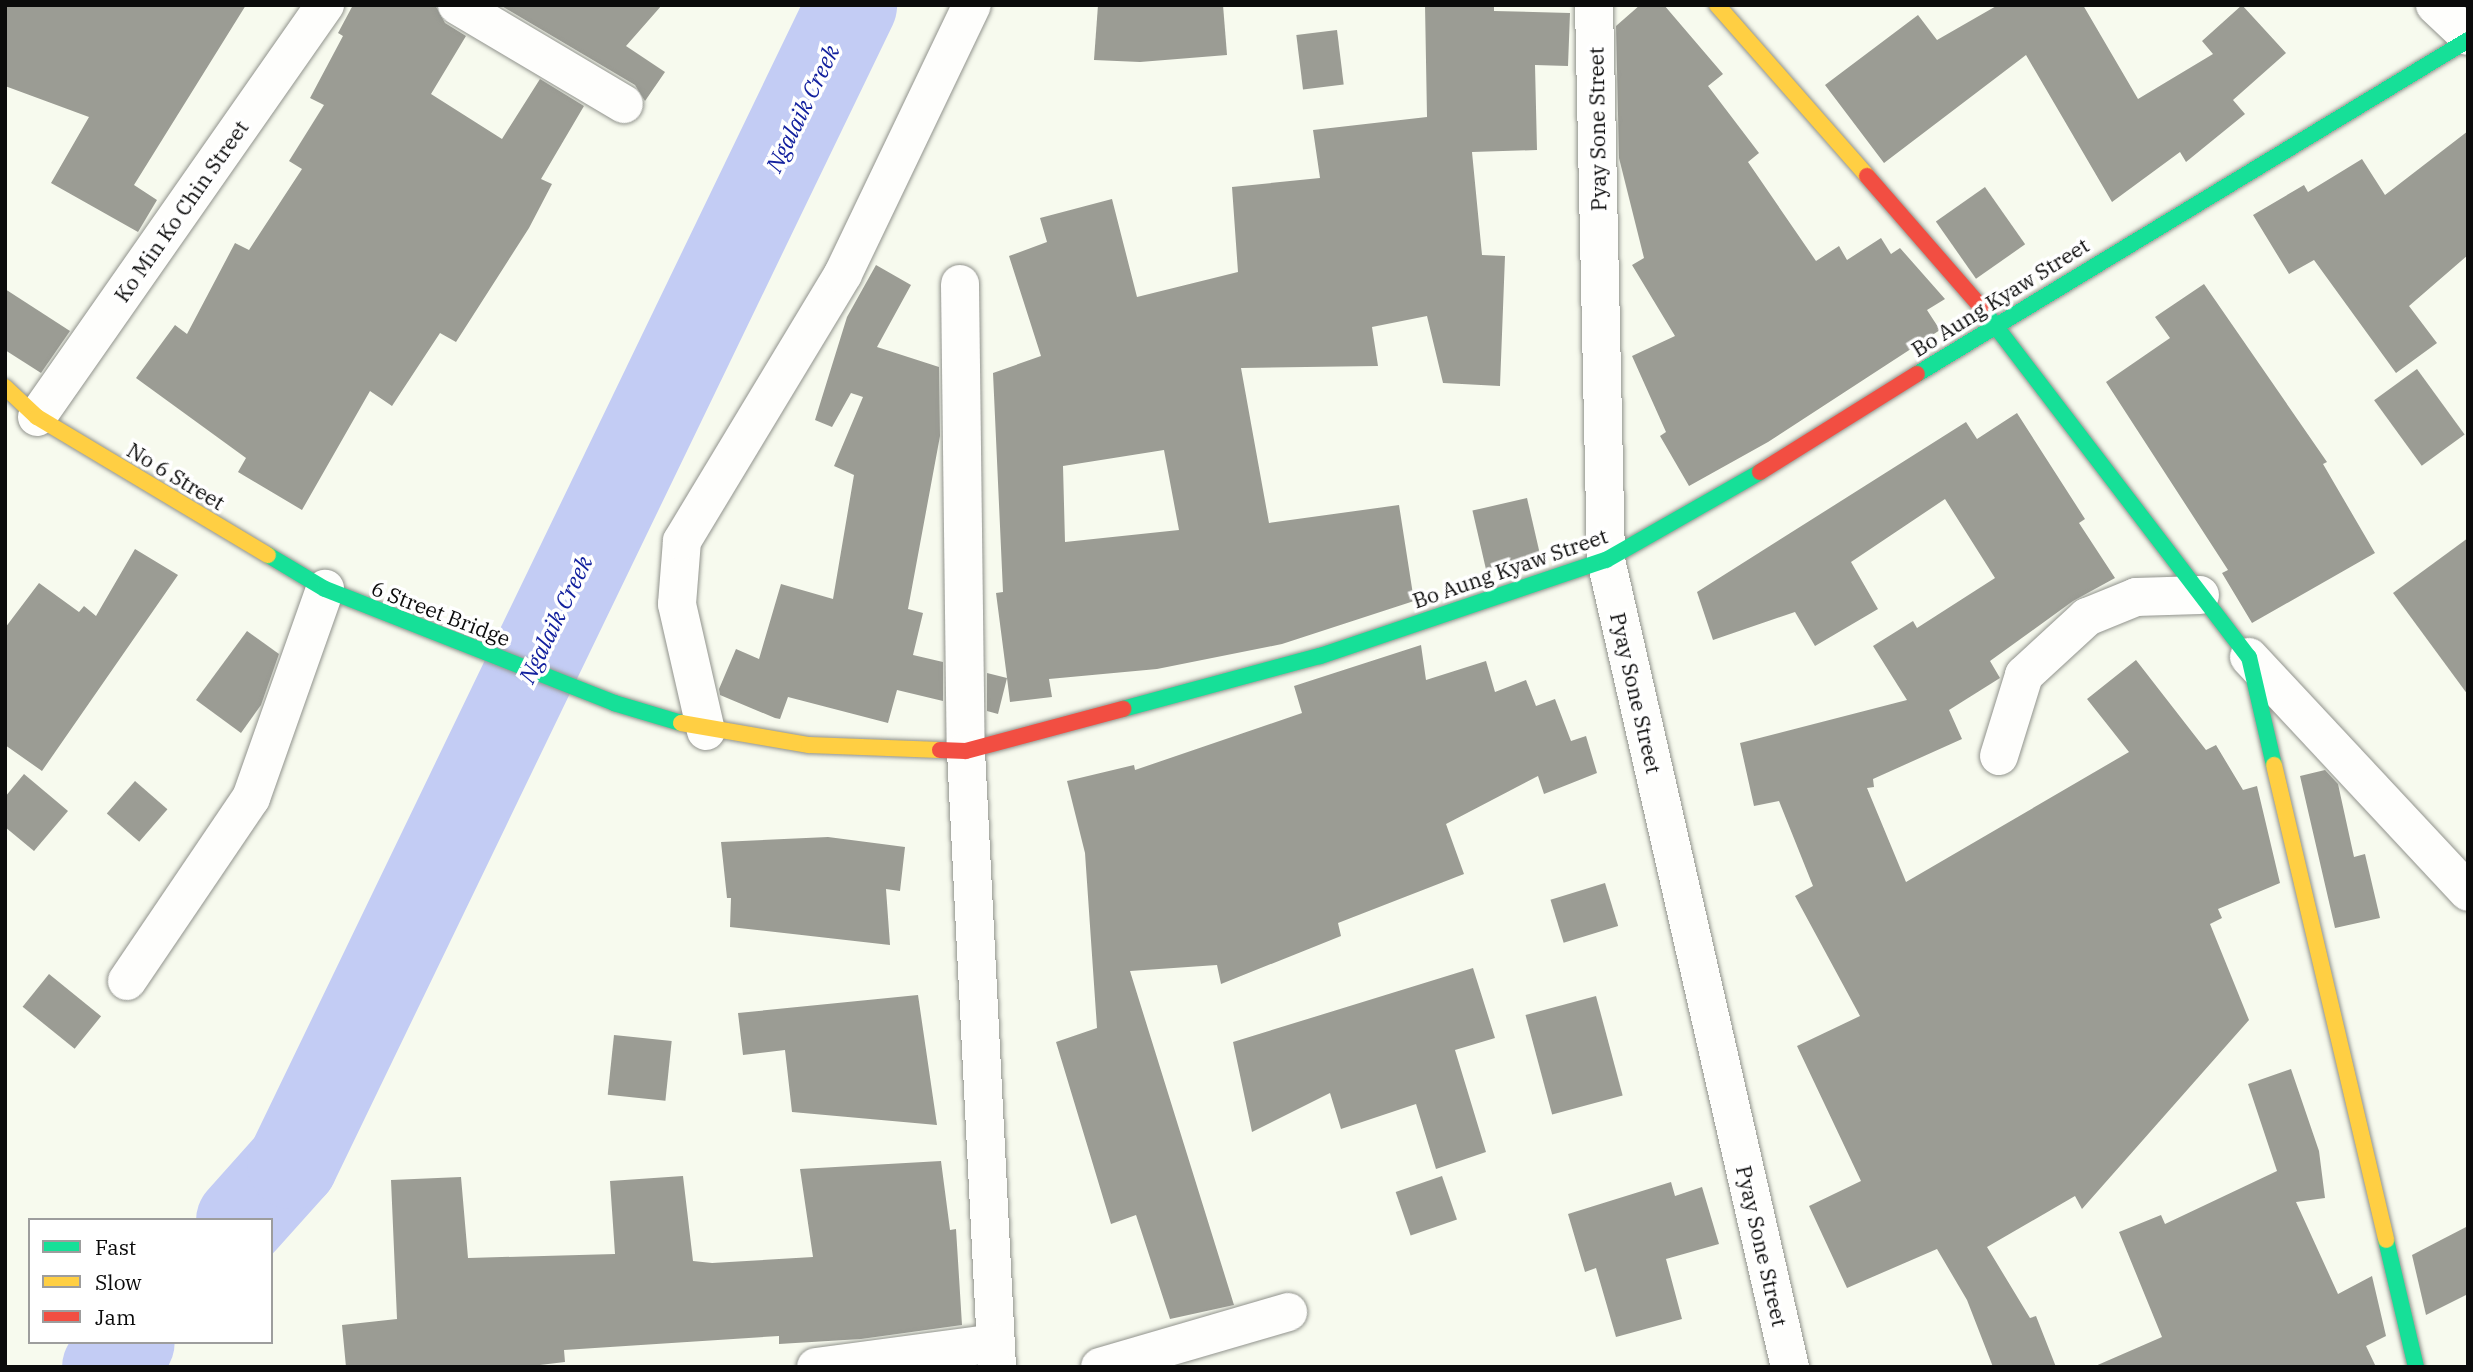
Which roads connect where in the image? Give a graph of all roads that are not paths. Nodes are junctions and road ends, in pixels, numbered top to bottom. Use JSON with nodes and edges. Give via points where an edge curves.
{"nodes":[{"id":1,"x":325,"y":5,"type":"edge"},
{"id":2,"x":457,"y":5,"type":"edge"},
{"id":3,"x":972,"y":5,"type":"edge"},
{"id":4,"x":1594,"y":5,"type":"edge"},
{"id":5,"x":1717,"y":5,"type":"edge"},
{"id":6,"x":2435,"y":5,"type":"edge"},
{"id":7,"x":2468,"y":38,"type":"edge"},
{"id":8,"x":624,"y":104,"type":"dead end"},
{"id":9,"x":960,"y":284,"type":"dead end"},
{"id":10,"x":1996,"y":324,"type":"junction"},
{"id":11,"x":5,"y":387,"type":"edge"},
{"id":12,"x":37,"y":417,"type":"junction"},
{"id":13,"x":1606,"y":560,"type":"junction"},
{"id":14,"x":328,"y":591,"type":"junction"},
{"id":15,"x":2200,"y":594,"type":"junction"},
{"id":16,"x":2249,"y":657,"type":"junction"},
{"id":17,"x":614,"y":703,"type":"joint"},
{"id":18,"x":706,"y":731,"type":"junction"},
{"id":19,"x":966,"y":751,"type":"junction"},
{"id":20,"x":1999,"y":756,"type":"dead end"},
{"id":21,"x":2468,"y":892,"type":"edge"},
{"id":22,"x":127,"y":981,"type":"dead end"},
{"id":23,"x":1288,"y":1312,"type":"dead end"},
{"id":24,"x":996,"y":1355,"type":"edge"},
{"id":25,"x":816,"y":1367,"type":"edge"},
{"id":26,"x":1100,"y":1367,"type":"edge"},
{"id":27,"x":1790,"y":1367,"type":"edge"},
{"id":28,"x":2416,"y":1367,"type":"edge"}],
"edges":[{"from":1,"to":12,"type":"street","name":"Ko Min Ko Chin Street"},
{"from":2,"to":8,"type":"street"},
{"from":3,"to":18,"type":"street","via":[[843,274],[682,541],[677,604]]},
{"from":4,"to":13,"type":"street","name":"Pyay Sone Street"},
{"from":5,"to":10,"type":"street"},
{"from":6,"to":7,"type":"street"},
{"from":7,"to":10,"type":"street","name":"Bo Aung Kyaw Street"},
{"from":9,"to":19,"type":"street"},
{"from":10,"to":13,"type":"street","name":"Bo Aung Kyaw Street","via":[[1706,506]]},
{"from":10,"to":15,"type":"street"},
{"from":11,"to":12,"type":"street","name":"No 6 Street"},
{"from":12,"to":14,"type":"street","name":"No 6 Street"},
{"from":13,"to":19,"type":"street","name":"Bo Aung Kyaw Street","via":[[1321,656]]},
{"from":13,"to":27,"type":"street","name":"Pyay Sone Street"},
{"from":14,"to":17,"type":"street","name":"6 Street Bridge"},
{"from":14,"to":22,"type":"street","via":[[251,798]]},
{"from":15,"to":16,"type":"street"},
{"from":15,"to":20,"type":"street","via":[[2136,597],[2087,617],[2024,675]]},
{"from":16,"to":21,"type":"street"},
{"from":16,"to":28,"type":"street"},
{"from":17,"to":18,"type":"street","name":"Bo Aung Kyaw Street"},
{"from":18,"to":19,"type":"street","name":"Bo Aung Kyaw Street","via":[[809,745]]},
{"from":19,"to":24,"type":"street"},
{"from":23,"to":26,"type":"street"},
{"from":24,"to":25,"type":"street"}]}
